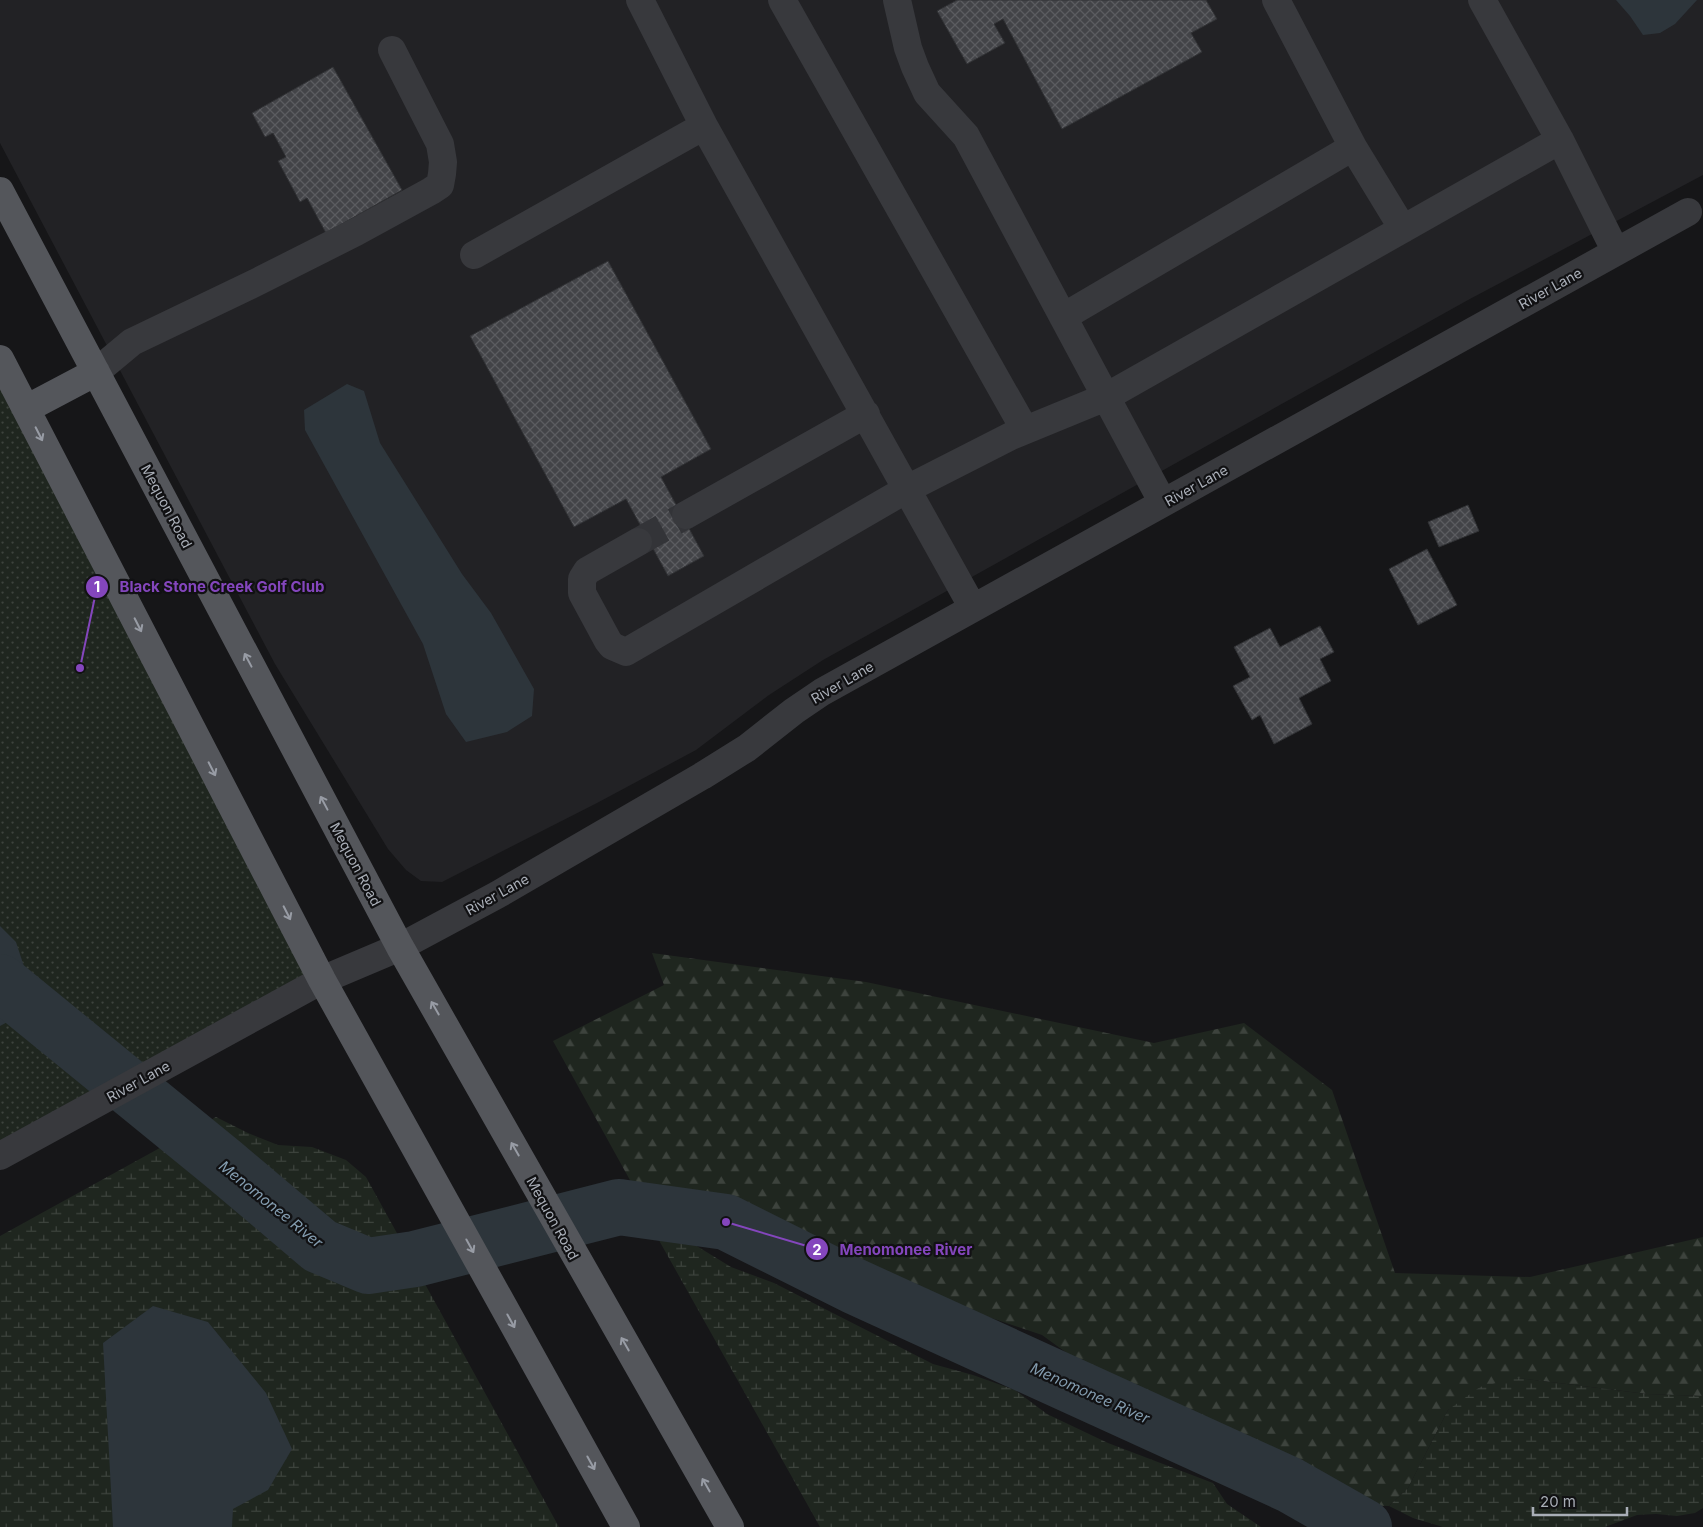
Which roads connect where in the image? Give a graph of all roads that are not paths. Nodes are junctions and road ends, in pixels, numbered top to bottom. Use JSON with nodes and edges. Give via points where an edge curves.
{"nodes":[{"id":1,"x":640,"y":0,"type":"edge"},
{"id":2,"x":782,"y":0,"type":"edge"},
{"id":3,"x":896,"y":0,"type":"edge"},
{"id":4,"x":1276,"y":0,"type":"edge"},
{"id":5,"x":1482,"y":0,"type":"edge"},
{"id":6,"x":392,"y":50,"type":"dead end"},
{"id":7,"x":704,"y":126,"type":"junction"},
{"id":8,"x":1560,"y":140,"type":"junction"},
{"id":9,"x":1353,"y":147,"type":"junction"},
{"id":10,"x":0,"y":191,"type":"edge"},
{"id":11,"x":1688,"y":212,"type":"dead end"},
{"id":12,"x":1403,"y":229,"type":"junction"},
{"id":13,"x":1616,"y":252,"type":"junction"},
{"id":14,"x":474,"y":255,"type":"dead end"},
{"id":15,"x":1063,"y":317,"type":"junction"},
{"id":16,"x":0,"y":360,"type":"edge"},
{"id":17,"x":96,"y":372,"type":"junction"},
{"id":18,"x":1106,"y":397,"type":"junction"},
{"id":19,"x":26,"y":409,"type":"junction"},
{"id":20,"x":866,"y":414,"type":"junction"},
{"id":21,"x":1025,"y":430,"type":"junction"},
{"id":22,"x":907,"y":489,"type":"junction"},
{"id":23,"x":1163,"y":503,"type":"junction"},
{"id":24,"x":686,"y":515,"type":"tunnel mouth"},
{"id":25,"x":638,"y":542,"type":"tunnel mouth"},
{"id":26,"x":973,"y":608,"type":"junction"},
{"id":27,"x":400,"y":946,"type":"junction"},
{"id":28,"x":322,"y":980,"type":"junction"},
{"id":29,"x":0,"y":1156,"type":"edge"},
{"id":30,"x":626,"y":1527,"type":"edge"},
{"id":31,"x":730,"y":1527,"type":"edge"}],
"edges":[{"from":1,"to":7,"type":"street"},
{"from":2,"to":21,"type":"street"},
{"from":3,"to":15,"type":"street","via":[[908,48],[927,92],[966,136]]},
{"from":4,"to":9,"type":"street"},
{"from":5,"to":8,"type":"street"},
{"from":6,"to":17,"type":"street","via":[[440,144],[443,162],[440,184],[347,237],[132,342]]},
{"from":7,"to":14,"type":"street"},
{"from":7,"to":20,"type":"street"},
{"from":8,"to":12,"type":"street"},
{"from":8,"to":13,"type":"street"},
{"from":9,"to":12,"type":"street"},
{"from":9,"to":15,"type":"street"},
{"from":10,"to":17,"type":"main road","name":"Mequon Road"},
{"from":11,"to":13,"type":"street","name":"River Lane"},
{"from":12,"to":18,"type":"street"},
{"from":13,"to":23,"type":"street","name":"River Lane"},
{"from":15,"to":18,"type":"street"},
{"from":16,"to":19,"type":"main road"},
{"from":17,"to":19,"type":"main road"},
{"from":27,"to":17,"type":"main road","name":"Mequon Road","one_way":true},
{"from":18,"to":21,"type":"street"},
{"from":18,"to":23,"type":"street"},
{"from":19,"to":28,"type":"main road","one_way":true},
{"from":20,"to":22,"type":"street"},
{"from":20,"to":24,"type":"street"},
{"from":21,"to":22,"type":"street"},
{"from":22,"to":25,"type":"street","via":[[626,652],[608,641],[582,593],[582,579],[587,571]]},
{"from":22,"to":26,"type":"street"},
{"from":23,"to":26,"type":"street","name":"River Lane"},
{"from":26,"to":27,"type":"street","name":"River Lane","via":[[822,692],[747,748],[702,776],[497,895]]},
{"from":27,"to":28,"type":"street","name":"River Lane"},
{"from":31,"to":27,"type":"main road","name":"Mequon Road","one_way":true},
{"from":28,"to":29,"type":"street","name":"River Lane"},
{"from":28,"to":30,"type":"main road","one_way":true}]}
